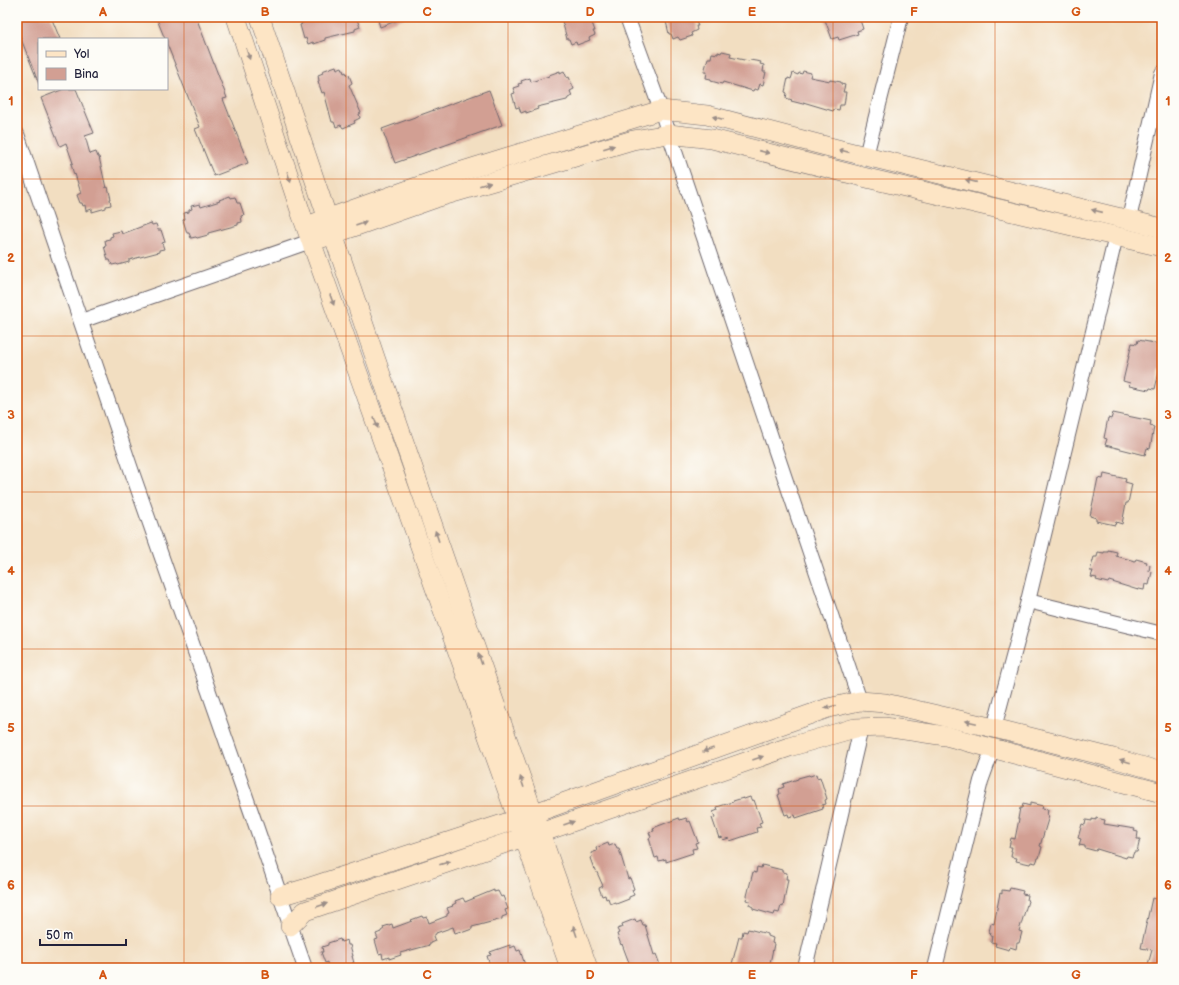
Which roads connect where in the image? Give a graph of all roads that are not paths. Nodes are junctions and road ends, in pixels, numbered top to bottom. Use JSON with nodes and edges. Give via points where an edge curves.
{"nodes":[{"id":1,"x":236,"y":17,"type":"edge"},
{"id":2,"x":260,"y":17,"type":"edge"},
{"id":3,"x":627,"y":17,"type":"edge"},
{"id":4,"x":901,"y":17,"type":"edge"},
{"id":5,"x":1162,"y":73,"type":"edge"},
{"id":6,"x":661,"y":110,"type":"junction"},
{"id":7,"x":17,"y":134,"type":"edge"},
{"id":8,"x":669,"y":134,"type":"junction"},
{"id":9,"x":866,"y":156,"type":"junction"},
{"id":10,"x":1129,"y":219,"type":"junction"},
{"id":11,"x":330,"y":226,"type":"junction"},
{"id":12,"x":1162,"y":228,"type":"edge"},
{"id":13,"x":308,"y":234,"type":"junction"},
{"id":14,"x":1116,"y":236,"type":"junction"},
{"id":15,"x":1162,"y":247,"type":"edge"},
{"id":16,"x":81,"y":321,"type":"junction"},
{"id":17,"x":1028,"y":601,"type":"junction"},
{"id":18,"x":1162,"y":634,"type":"edge"},
{"id":19,"x":860,"y":701,"type":"junction"},
{"id":20,"x":861,"y":728,"type":"junction"},
{"id":21,"x":994,"y":728,"type":"junction"},
{"id":22,"x":993,"y":748,"type":"junction"},
{"id":23,"x":1162,"y":772,"type":"edge"},
{"id":24,"x":1162,"y":793,"type":"edge"},
{"id":25,"x":525,"y":816,"type":"junction"},
{"id":26,"x":532,"y":835,"type":"junction"},
{"id":27,"x":280,"y":896,"type":"junction"},
{"id":28,"x":290,"y":926,"type":"junction"},
{"id":29,"x":305,"y":968,"type":"edge"},
{"id":30,"x":570,"y":968,"type":"edge"},
{"id":31,"x":588,"y":968,"type":"edge"},
{"id":32,"x":805,"y":968,"type":"edge"},
{"id":33,"x":935,"y":968,"type":"edge"}],
"edges":[{"from":1,"to":13,"type":"main road","one_way":true},
{"from":2,"to":11,"type":"main road"},
{"from":3,"to":6,"type":"street"},
{"from":4,"to":9,"type":"street"},
{"from":5,"to":10,"type":"street"},
{"from":6,"to":8,"type":"street"},
{"from":9,"to":6,"type":"main road","one_way":true,"via":[[707,115]]},
{"from":6,"to":11,"type":"main road","via":[[459,172]]},
{"from":7,"to":16,"type":"street"},
{"from":11,"to":8,"type":"main road","one_way":true,"via":[[436,198],[633,140]]},
{"from":8,"to":14,"type":"main road","one_way":true,"via":[[712,139]]},
{"from":8,"to":19,"type":"street"},
{"from":10,"to":9,"type":"main road","one_way":true},
{"from":10,"to":12,"type":"main road"},
{"from":11,"to":13,"type":"main road"},
{"from":25,"to":11,"type":"main road","one_way":true},
{"from":13,"to":16,"type":"street"},
{"from":13,"to":25,"type":"main road","one_way":true},
{"from":14,"to":15,"type":"main road"},
{"from":14,"to":17,"type":"street"},
{"from":16,"to":27,"type":"street"},
{"from":17,"to":18,"type":"street"},
{"from":17,"to":21,"type":"street"},
{"from":21,"to":19,"type":"main road","one_way":true},
{"from":19,"to":25,"type":"main road","one_way":true,"via":[[828,708]]},
{"from":20,"to":22,"type":"main road","via":[[884,727],[946,736]]},
{"from":26,"to":20,"type":"main road","one_way":true,"via":[[789,747]]},
{"from":20,"to":32,"type":"street"},
{"from":23,"to":21,"type":"main road","one_way":true},
{"from":22,"to":24,"type":"main road"},
{"from":22,"to":33,"type":"street","via":[[981,781]]},
{"from":25,"to":26,"type":"main road"},
{"from":25,"to":27,"type":"main road"},
{"from":28,"to":26,"type":"main road","one_way":true,"via":[[305,911]]},
{"from":26,"to":30,"type":"main road"},
{"from":31,"to":26,"type":"main road","one_way":true},
{"from":27,"to":28,"type":"street"},
{"from":28,"to":29,"type":"street"}]}
